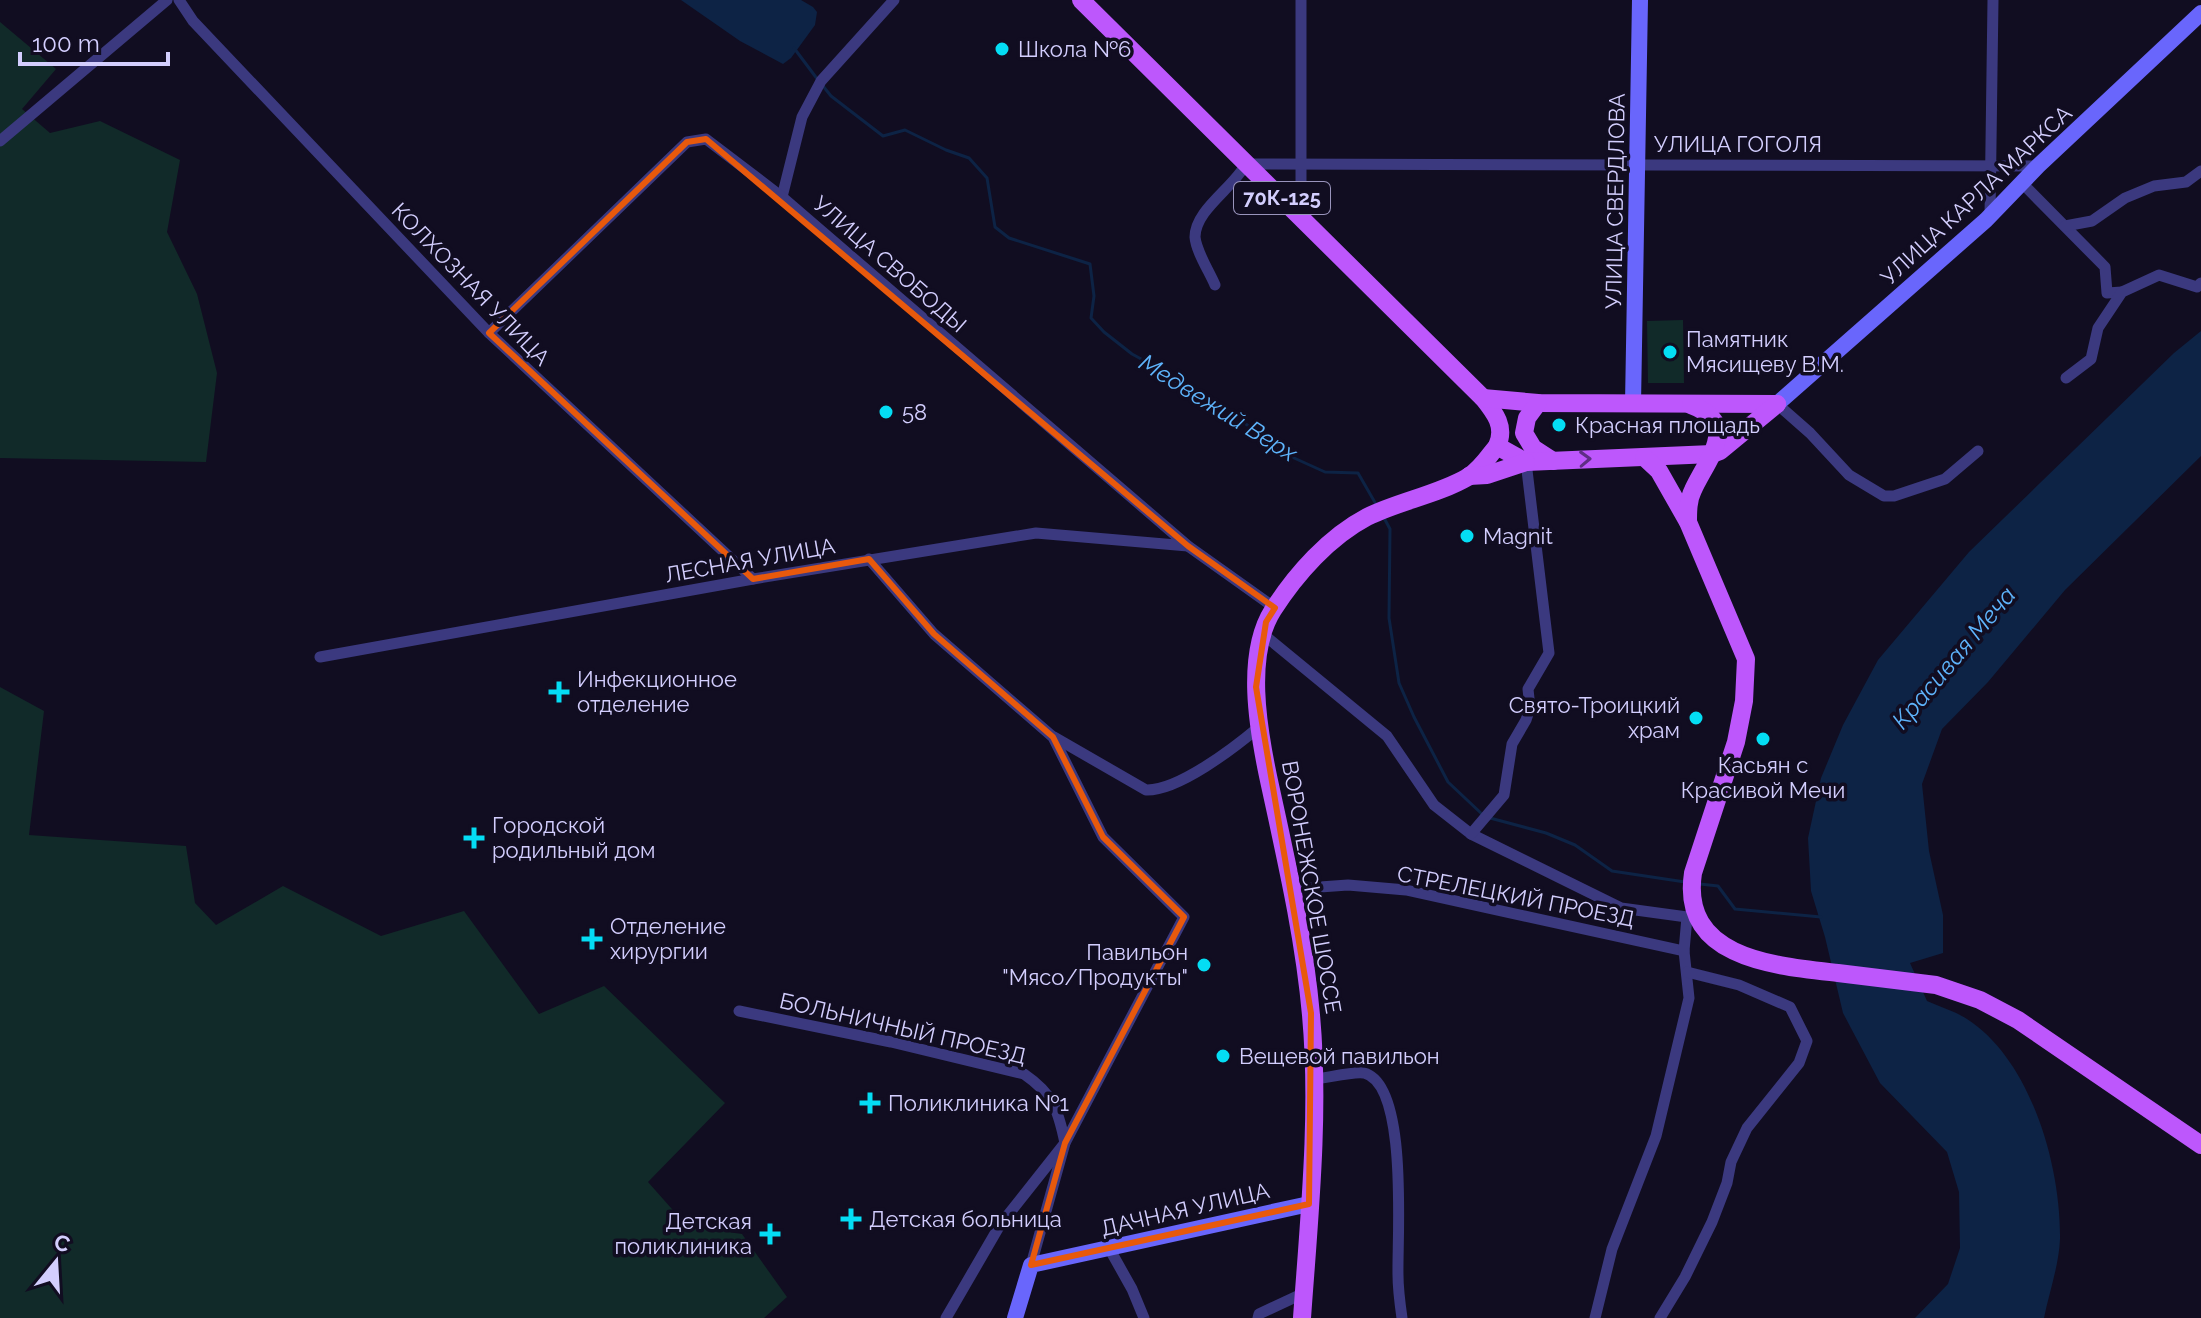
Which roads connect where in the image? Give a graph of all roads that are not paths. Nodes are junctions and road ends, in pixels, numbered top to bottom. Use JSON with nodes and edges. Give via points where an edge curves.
{"nodes":[{"id":1,"x":167,"y":0,"type":"edge"},
{"id":2,"x":179,"y":0,"type":"edge"},
{"id":3,"x":894,"y":0,"type":"edge"},
{"id":4,"x":1081,"y":0,"type":"edge"},
{"id":5,"x":1301,"y":0,"type":"edge"},
{"id":6,"x":1640,"y":0,"type":"edge"},
{"id":7,"x":1993,"y":0,"type":"edge"},
{"id":8,"x":2201,"y":13,"type":"edge"},
{"id":9,"x":0,"y":141,"type":"edge"},
{"id":10,"x":1300,"y":163,"type":"junction"},
{"id":11,"x":1246,"y":164,"type":"junction"},
{"id":12,"x":1639,"y":164,"type":"junction"},
{"id":13,"x":1991,"y":166,"type":"junction"},
{"id":14,"x":2038,"y":166,"type":"junction"},
{"id":15,"x":2201,"y":171,"type":"edge"},
{"id":16,"x":2023,"y":184,"type":"junction"},
{"id":17,"x":782,"y":197,"type":"junction"},
{"id":18,"x":1301,"y":216,"type":"junction"},
{"id":19,"x":1990,"y":216,"type":"junction"},
{"id":20,"x":2065,"y":226,"type":"junction"},
{"id":21,"x":2201,"y":283,"type":"edge"},
{"id":22,"x":1215,"y":285,"type":"dead end"},
{"id":23,"x":2122,"y":292,"type":"junction"},
{"id":24,"x":489,"y":333,"type":"junction"},
{"id":25,"x":2066,"y":378,"type":"dead end"},
{"id":26,"x":1483,"y":398,"type":"junction"},
{"id":27,"x":1538,"y":403,"type":"junction"},
{"id":28,"x":1633,"y":404,"type":"junction"},
{"id":29,"x":1688,"y":404,"type":"junction"},
{"id":30,"x":1777,"y":404,"type":"junction"},
{"id":31,"x":1500,"y":425,"type":"junction"},
{"id":32,"x":1497,"y":446,"type":"junction"},
{"id":33,"x":1978,"y":451,"type":"dead end"},
{"id":34,"x":1712,"y":454,"type":"junction"},
{"id":35,"x":1644,"y":457,"type":"junction"},
{"id":36,"x":1553,"y":461,"type":"junction"},
{"id":37,"x":1526,"y":462,"type":"junction"},
{"id":38,"x":1467,"y":477,"type":"junction"},
{"id":39,"x":1688,"y":522,"type":"junction"},
{"id":40,"x":1188,"y":546,"type":"junction"},
{"id":41,"x":869,"y":559,"type":"junction"},
{"id":42,"x":753,"y":579,"type":"junction"},
{"id":43,"x":1275,"y":608,"type":"junction"},
{"id":44,"x":1263,"y":634,"type":"junction"},
{"id":45,"x":320,"y":657,"type":"dead end"},
{"id":46,"x":1259,"y":727,"type":"junction"},
{"id":47,"x":1053,"y":737,"type":"junction"},
{"id":48,"x":1471,"y":834,"type":"junction"},
{"id":49,"x":1292,"y":889,"type":"junction"},
{"id":50,"x":1692,"y":917,"type":"junction"},
{"id":51,"x":1684,"y":951,"type":"junction"},
{"id":52,"x":1687,"y":972,"type":"junction"},
{"id":53,"x":739,"y":1011,"type":"dead end"},
{"id":54,"x":1315,"y":1079,"type":"junction"},
{"id":55,"x":1065,"y":1143,"type":"junction"},
{"id":56,"x":2201,"y":1145,"type":"edge"},
{"id":57,"x":1309,"y":1204,"type":"junction"},
{"id":58,"x":1109,"y":1248,"type":"junction"},
{"id":59,"x":1031,"y":1265,"type":"junction"},
{"id":60,"x":1304,"y":1293,"type":"junction"},
{"id":61,"x":946,"y":1318,"type":"edge"},
{"id":62,"x":1015,"y":1318,"type":"edge"},
{"id":63,"x":1144,"y":1318,"type":"edge"},
{"id":64,"x":1258,"y":1318,"type":"edge"},
{"id":65,"x":1302,"y":1318,"type":"edge"},
{"id":66,"x":1402,"y":1318,"type":"edge"},
{"id":67,"x":1595,"y":1318,"type":"edge"},
{"id":68,"x":1660,"y":1318,"type":"edge"}],
"edges":[{"from":1,"to":9,"type":"street"},
{"from":2,"to":24,"type":"street","name":"КОЛХОЗНАЯ УЛИЦА","via":[[193,21]]},
{"from":3,"to":17,"type":"street","via":[[821,81],[802,117]]},
{"from":4,"to":11,"type":"main road","number":"70К-125"},
{"from":5,"to":10,"type":"street"},
{"from":6,"to":12,"type":"main road","name":"УЛИЦА СВЕРДЛОВА"},
{"from":7,"to":13,"type":"street"},
{"from":8,"to":14,"type":"main road","name":"УЛИЦА КАРЛА МАРКСА"},
{"from":10,"to":11,"type":"street","name":"УЛИЦА ГОГОЛЯ"},
{"from":10,"to":12,"type":"street","name":"УЛИЦА ГОГОЛЯ"},
{"from":10,"to":18,"type":"street"},
{"from":11,"to":18,"type":"main road","number":"70К-125"},
{"from":11,"to":22,"type":"street","via":[[1198,219],[1195,239]]},
{"from":12,"to":13,"type":"street","name":"УЛИЦА ГОГОЛЯ"},
{"from":12,"to":28,"type":"main road","name":"УЛИЦА СВЕРДЛОВА"},
{"from":13,"to":14,"type":"street","name":"УЛИЦА ГОГОЛЯ"},
{"from":13,"to":19,"type":"street"},
{"from":14,"to":16,"type":"main road","name":"УЛИЦА КАРЛА МАРКСА"},
{"from":15,"to":20,"type":"street","via":[[2186,182],[2154,186],[2125,198],[2092,221]]},
{"from":16,"to":19,"type":"main road","name":"УЛИЦА КАРЛА МАРКСА"},
{"from":16,"to":20,"type":"street"},
{"from":17,"to":24,"type":"street","name":"УЛИЦА СВОБОДЫ","via":[[706,139],[687,142]]},
{"from":17,"to":40,"type":"street","name":"УЛИЦА СВОБОДЫ"},
{"from":18,"to":26,"type":"main road","number":"70К-125"},
{"from":19,"to":30,"type":"main road","name":"УЛИЦА КАРЛА МАРКСА"},
{"from":20,"to":23,"type":"street","via":[[2105,267],[2107,293]]},
{"from":21,"to":23,"type":"street","via":[[2197,287],[2159,275]]},
{"from":23,"to":25,"type":"street","via":[[2098,328],[2091,359]]},
{"from":24,"to":42,"type":"street","name":"КОЛХОЗНАЯ УЛИЦА"},
{"from":26,"to":27,"type":"main road"},
{"from":26,"to":31,"type":"main road"},
{"from":27,"to":28,"type":"main road"},
{"from":27,"to":31,"type":"main road"},
{"from":27,"to":36,"type":"main road","via":[[1524,433],[1533,448]]},
{"from":28,"to":29,"type":"main road"},
{"from":29,"to":30,"type":"main road"},
{"from":29,"to":34,"type":"main road","via":[[1714,419],[1719,435]]},
{"from":30,"to":33,"type":"street","via":[[1849,475],[1884,496],[1945,479]]},
{"from":30,"to":34,"type":"main road"},
{"from":31,"to":32,"type":"main road"},
{"from":32,"to":37,"type":"main road"},
{"from":32,"to":38,"type":"main road"},
{"from":34,"to":35,"type":"main road"},
{"from":34,"to":39,"type":"main road","via":[[1692,492]]},
{"from":36,"to":35,"type":"main road","one_way":true},
{"from":35,"to":39,"type":"main road","via":[[1659,471]]},
{"from":36,"to":37,"type":"main road"},
{"from":37,"to":38,"type":"main road","name":"ВОРОНЕЖСКОЕ ШОССЕ"},
{"from":37,"to":48,"type":"street","via":[[1549,653],[1528,689],[1530,708],[1512,744],[1504,795]]},
{"from":38,"to":43,"type":"main road","name":"ВОРОНЕЖСКОЕ ШОССЕ","via":[[1367,517],[1334,538]]},
{"from":39,"to":50,"type":"main road","via":[[1746,659],[1736,742],[1693,873]]},
{"from":40,"to":41,"type":"street","name":"ЛЕСНАЯ УЛИЦА","via":[[1036,533]]},
{"from":40,"to":43,"type":"street","name":"УЛИЦА СВОБОДЫ"},
{"from":41,"to":42,"type":"street","name":"ЛЕСНАЯ УЛИЦА"},
{"from":41,"to":47,"type":"street","via":[[934,634]]},
{"from":42,"to":45,"type":"street","name":"ЛЕСНАЯ УЛИЦА"},
{"from":43,"to":44,"type":"main road","name":"ВОРОНЕЖСКОЕ ШОССЕ"},
{"from":44,"to":46,"type":"main road","name":"ВОРОНЕЖСКОЕ ШОССЕ","via":[[1256,687]]},
{"from":44,"to":48,"type":"street","via":[[1387,736],[1434,805]]},
{"from":46,"to":47,"type":"street","via":[[1227,753],[1159,790],[1146,790]]},
{"from":46,"to":49,"type":"main road","name":"ВОРОНЕЖСКОЕ ШОССЕ"},
{"from":47,"to":55,"type":"street","via":[[1103,837],[1184,917]]},
{"from":48,"to":50,"type":"street","via":[[1621,908]]},
{"from":49,"to":51,"type":"street","name":"СТРЕЛЕЦКИЙ ПРОЕЗД","via":[[1348,885],[1406,890]]},
{"from":49,"to":54,"type":"main road","name":"ВОРОНЕЖСКОЕ ШОССЕ"},
{"from":50,"to":51,"type":"street"},
{"from":50,"to":56,"type":"main road","via":[[1730,950],[1771,964],[1936,985],[1980,1000],[2018,1020]]},
{"from":51,"to":52,"type":"street"},
{"from":52,"to":67,"type":"street","via":[[1689,998],[1656,1136],[1612,1249]]},
{"from":52,"to":68,"type":"street","via":[[1739,985],[1790,1007],[1807,1041],[1799,1063],[1747,1128],[1712,1222]]},
{"from":53,"to":55,"type":"street","name":"БОЛЬНИЧНЫЙ ПРОЕЗД","via":[[1024,1074],[1042,1086],[1058,1109]]},
{"from":54,"to":57,"type":"main road","name":"ВОРОНЕЖСКОЕ ШОССЕ"},
{"from":54,"to":66,"type":"street","via":[[1364,1073],[1386,1098],[1397,1138]]},
{"from":55,"to":59,"type":"street"},
{"from":55,"to":61,"type":"street","via":[[1000,1225]]},
{"from":57,"to":58,"type":"main road","name":"ДАЧНАЯ УЛИЦА"},
{"from":57,"to":60,"type":"main road","name":"ВОРОНЕЖСКОЕ ШОССЕ"},
{"from":58,"to":59,"type":"main road","name":"ДАЧНАЯ УЛИЦА"},
{"from":58,"to":63,"type":"street"},
{"from":59,"to":62,"type":"main road"},
{"from":60,"to":64,"type":"street"},
{"from":60,"to":65,"type":"main road","name":"ВОРОНЕЖСКОЕ ШОССЕ"}]}
